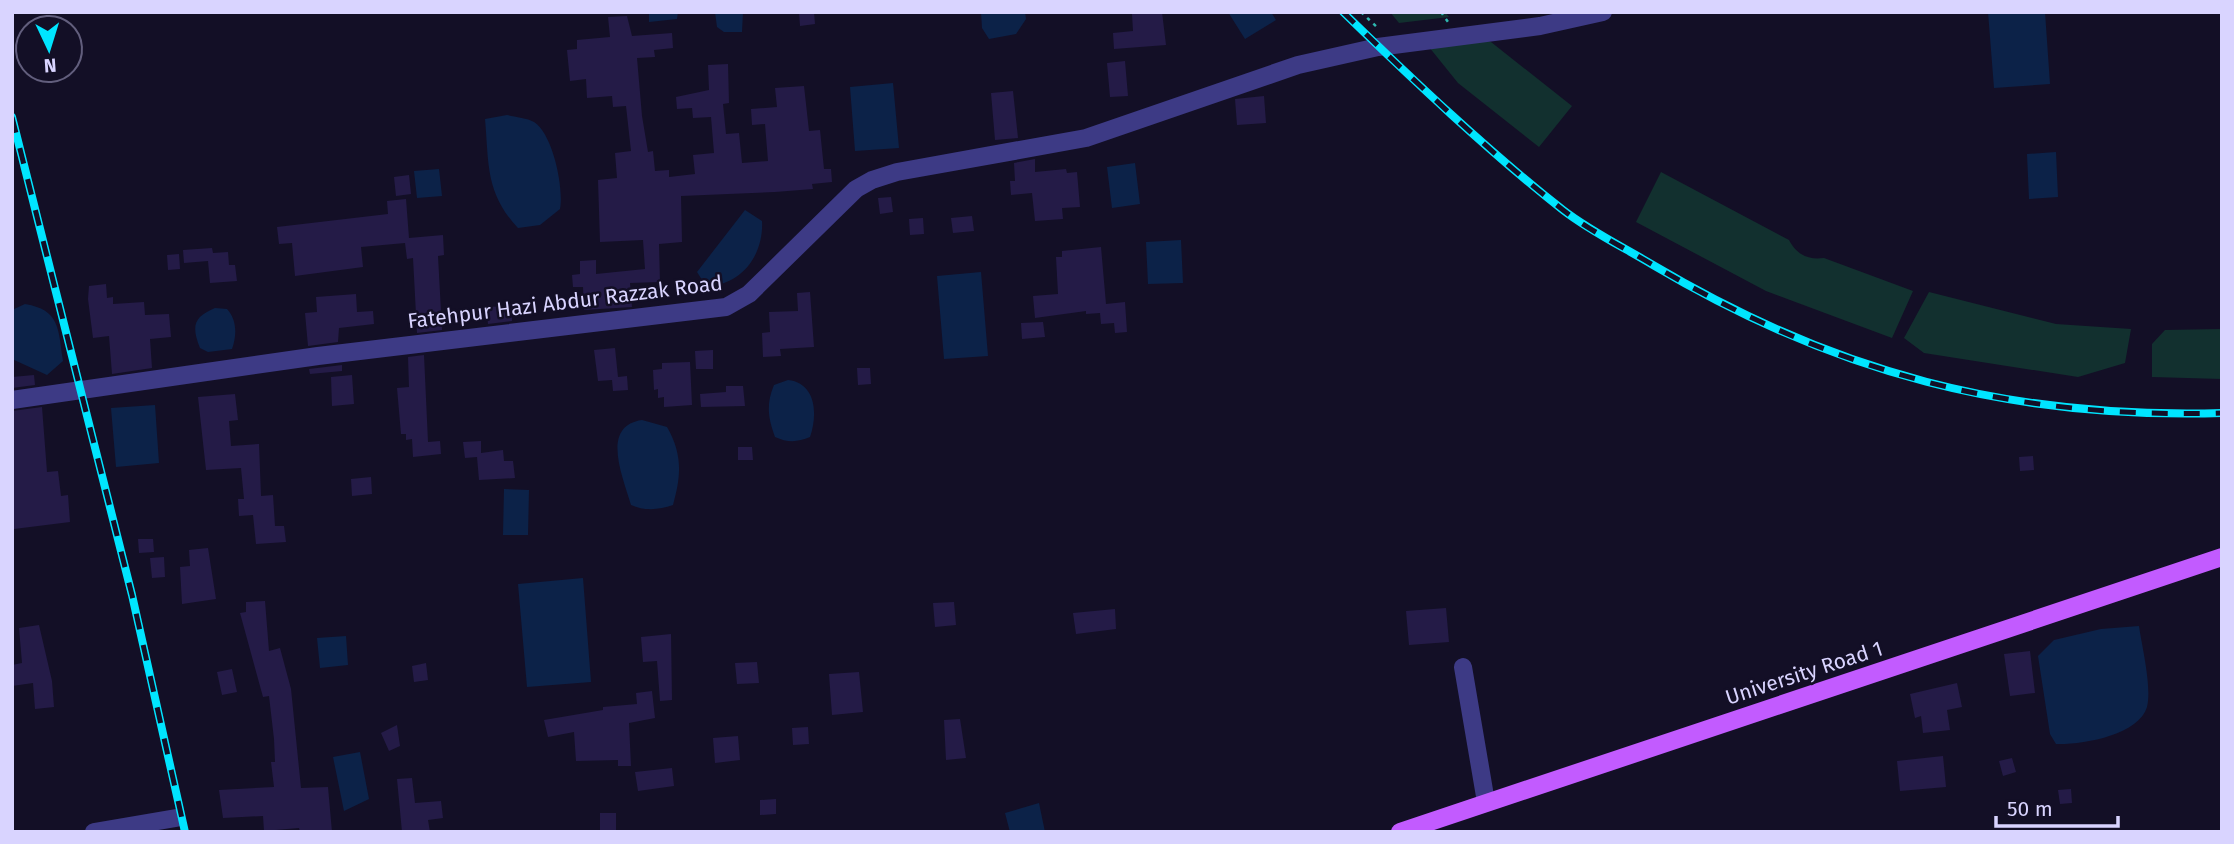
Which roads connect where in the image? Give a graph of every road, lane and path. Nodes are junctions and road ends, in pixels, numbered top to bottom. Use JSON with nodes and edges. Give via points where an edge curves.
{"nodes":[{"id":1,"x":1361,"y":12,"type":"edge"},
{"id":2,"x":1603,"y":12,"type":"edge"},
{"id":3,"x":1395,"y":44,"type":"junction"},
{"id":4,"x":12,"y":400,"type":"edge"},
{"id":5,"x":2222,"y":557,"type":"edge"},
{"id":6,"x":1463,"y":667,"type":"dead end"},
{"id":7,"x":1486,"y":803,"type":"junction"},
{"id":8,"x":176,"y":818,"type":"dead end"},
{"id":9,"x":94,"y":832,"type":"edge"},
{"id":10,"x":1400,"y":832,"type":"edge"}],
"edges":[{"from":1,"to":3,"type":"path"},
{"from":2,"to":3,"type":"street","name":"Fatehpur Hazi Abdur Razzak Road","via":[[1540,26]]},
{"from":3,"to":4,"type":"street","name":"Fatehpur Hazi Abdur Razzak Road","via":[[1298,65],[1086,138],[872,180],[856,189],[749,294],[726,307],[318,356]]},
{"from":5,"to":7,"type":"main road","name":"University Road 1"},
{"from":6,"to":7,"type":"street"},
{"from":7,"to":10,"type":"main road","name":"University Road 1"},
{"from":8,"to":9,"type":"street"}]}
